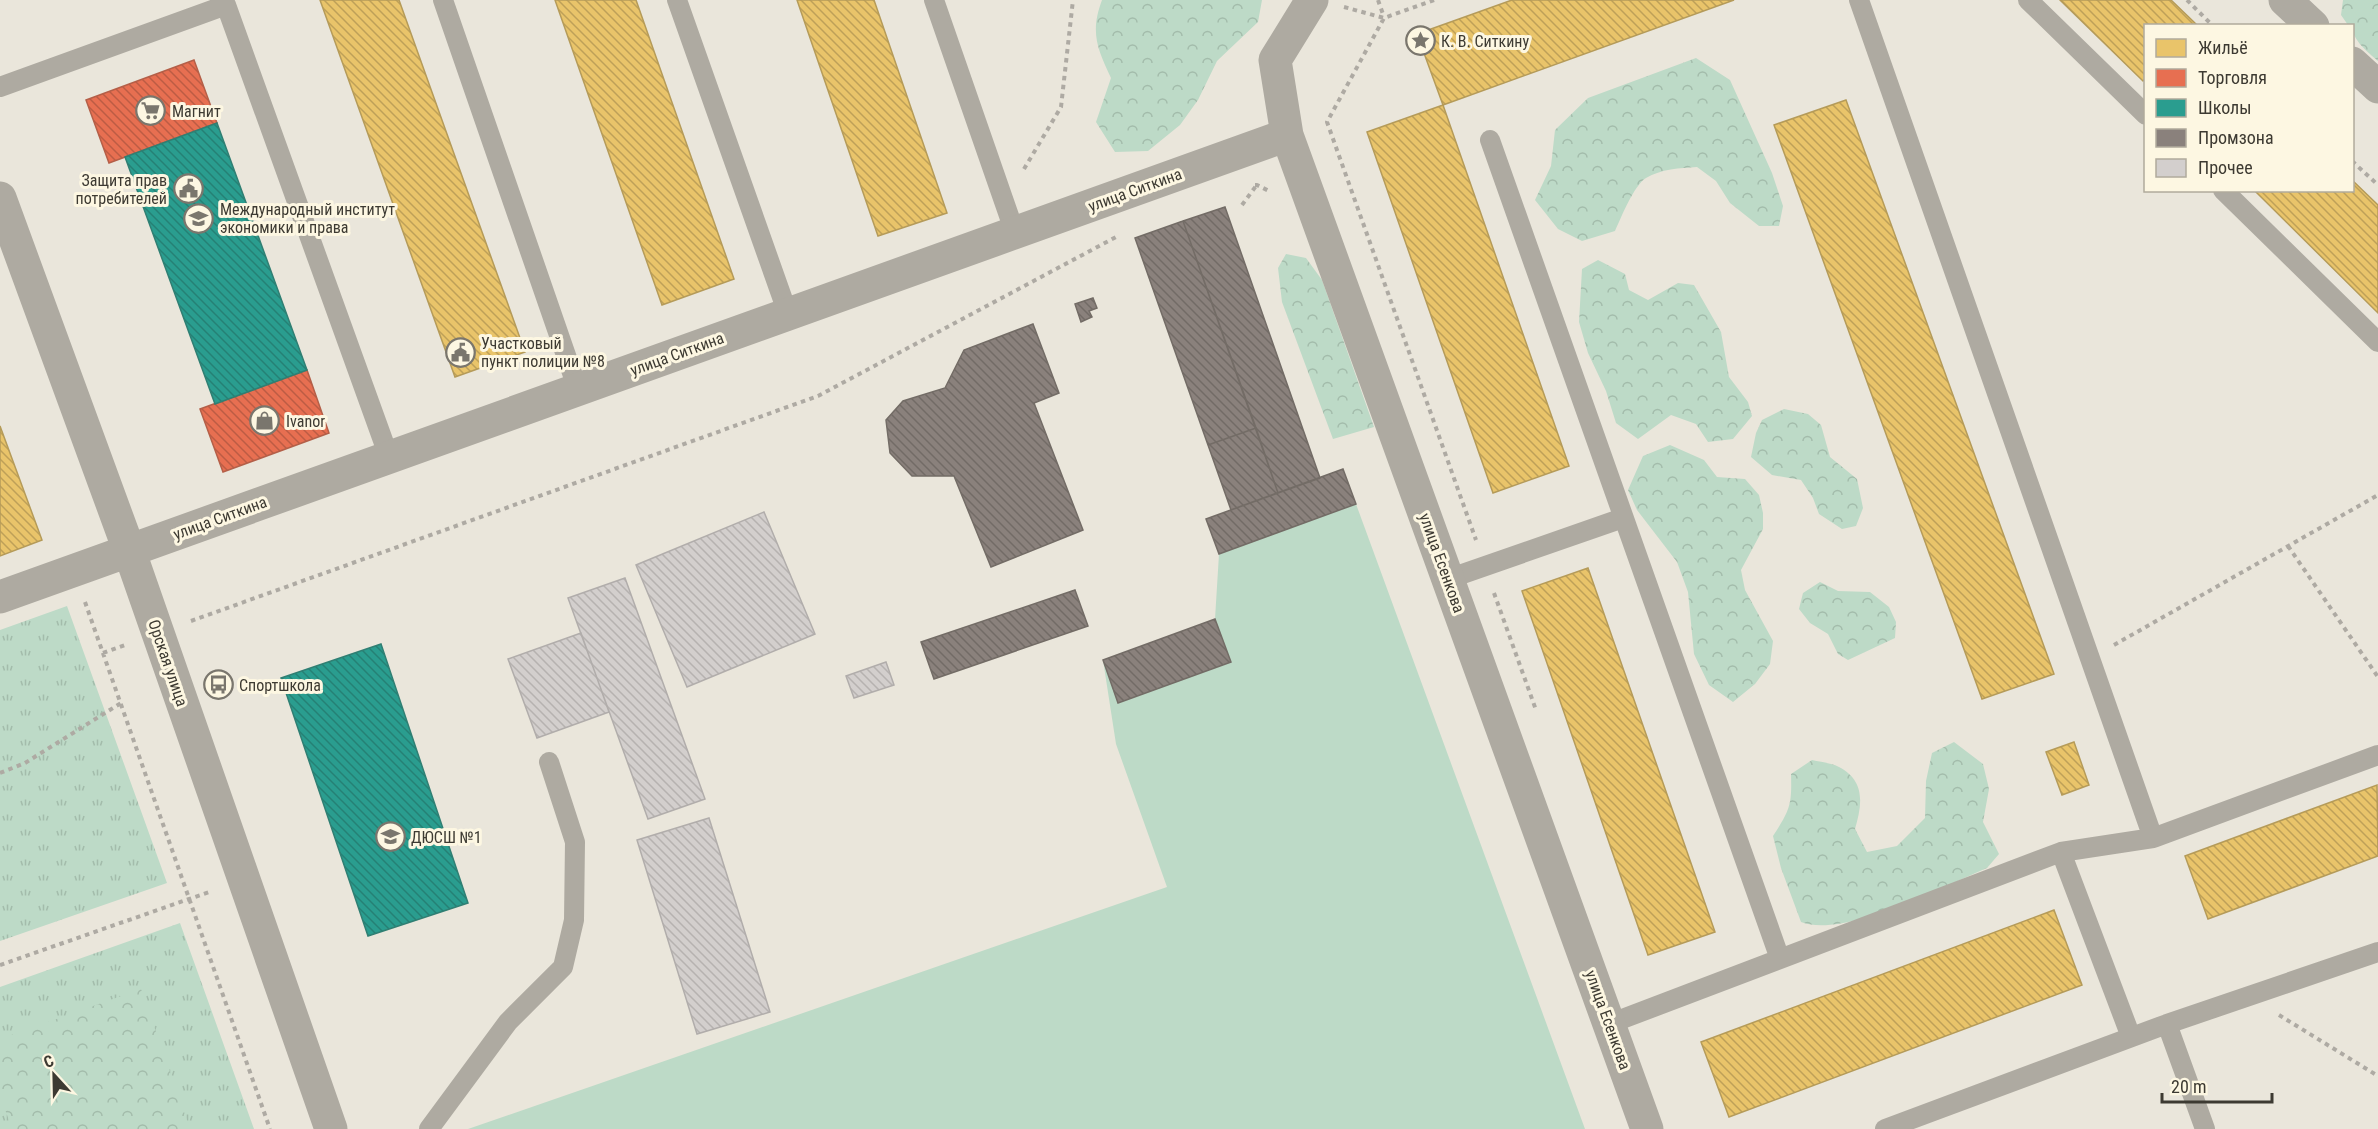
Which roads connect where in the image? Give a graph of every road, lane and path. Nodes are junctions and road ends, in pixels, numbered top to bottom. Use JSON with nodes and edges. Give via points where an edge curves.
{"nodes":[{"id":1,"x":443,"y":0,"type":"edge"},
{"id":2,"x":677,"y":0,"type":"edge"},
{"id":3,"x":933,"y":0,"type":"edge"},
{"id":4,"x":1073,"y":0,"type":"edge"},
{"id":5,"x":1378,"y":0,"type":"edge"},
{"id":6,"x":1859,"y":0,"type":"edge"},
{"id":7,"x":2028,"y":0,"type":"edge"},
{"id":8,"x":2187,"y":0,"type":"edge"},
{"id":9,"x":2286,"y":0,"type":"edge"},
{"id":10,"x":1326,"y":3,"type":"edge"},
{"id":11,"x":2211,"y":24,"type":"edge"},
{"id":12,"x":2311,"y":24,"type":"edge"},
{"id":13,"x":2354,"y":65,"type":"edge"},
{"id":14,"x":0,"y":87,"type":"edge"},
{"id":15,"x":2378,"y":87,"type":"edge"},
{"id":16,"x":2144,"y":114,"type":"edge"},
{"id":17,"x":1287,"y":135,"type":"junction"},
{"id":18,"x":1490,"y":140,"type":"dead end"},
{"id":19,"x":2354,"y":163,"type":"edge"},
{"id":20,"x":1257,"y":184,"type":"junction"},
{"id":21,"x":2378,"y":185,"type":"edge"},
{"id":22,"x":1247,"y":188,"type":"dead end"},
{"id":23,"x":2225,"y":192,"type":"edge"},
{"id":24,"x":0,"y":198,"type":"edge"},
{"id":25,"x":1356,"y":204,"type":"dead end"},
{"id":26,"x":1242,"y":205,"type":"dead end"},
{"id":27,"x":1317,"y":217,"type":"junction"},
{"id":28,"x":1009,"y":218,"type":"junction"},
{"id":29,"x":1121,"y":234,"type":"dead end"},
{"id":30,"x":788,"y":314,"type":"junction"},
{"id":31,"x":2378,"y":342,"type":"edge"},
{"id":32,"x":578,"y":390,"type":"junction"},
{"id":33,"x":389,"y":458,"type":"junction"},
{"id":34,"x":2378,"y":495,"type":"edge"},
{"id":35,"x":1623,"y":518,"type":"junction"},
{"id":36,"x":2288,"y":546,"type":"junction"},
{"id":37,"x":129,"y":550,"type":"junction"},
{"id":38,"x":74,"y":570,"type":"junction"},
{"id":39,"x":1448,"y":579,"type":"junction"},
{"id":40,"x":0,"y":597,"type":"edge"},
{"id":41,"x":158,"y":633,"type":"junction"},
{"id":42,"x":103,"y":653,"type":"junction"},
{"id":43,"x":2090,"y":658,"type":"junction"},
{"id":44,"x":2378,"y":677,"type":"edge"},
{"id":45,"x":121,"y":703,"type":"junction"},
{"id":46,"x":2378,"y":755,"type":"edge"},
{"id":47,"x":549,"y":762,"type":"dead end"},
{"id":48,"x":1,"y":774,"type":"edge"},
{"id":49,"x":2153,"y":838,"type":"junction"},
{"id":50,"x":2061,"y":852,"type":"junction"},
{"id":51,"x":244,"y":880,"type":"junction"},
{"id":52,"x":190,"y":898,"type":"junction"},
{"id":53,"x":2378,"y":952,"type":"edge"},
{"id":54,"x":1780,"y":958,"type":"junction"},
{"id":55,"x":0,"y":965,"type":"edge"},
{"id":56,"x":2248,"y":996,"type":"junction"},
{"id":57,"x":1609,"y":1024,"type":"junction"},
{"id":58,"x":2167,"y":1024,"type":"junction"},
{"id":59,"x":2131,"y":1036,"type":"junction"},
{"id":60,"x":2378,"y":1076,"type":"edge"},
{"id":61,"x":270,"y":1129,"type":"edge"},
{"id":62,"x":331,"y":1129,"type":"edge"},
{"id":63,"x":429,"y":1129,"type":"edge"},
{"id":64,"x":1647,"y":1129,"type":"edge"},
{"id":65,"x":1885,"y":1129,"type":"edge"},
{"id":66,"x":2205,"y":1129,"type":"edge"}],
"edges":[{"from":1,"to":32,"type":"lane"},
{"from":2,"to":30,"type":"lane"},
{"from":3,"to":28,"type":"lane"},
{"from":4,"to":28,"type":"path","via":[[1061,106]]},
{"from":5,"to":10,"type":"path","via":[[1384,18]]},
{"from":6,"to":43,"type":"lane"},
{"from":7,"to":16,"type":"lane"},
{"from":8,"to":11,"type":"path"},
{"from":9,"to":12,"type":"street"},
{"from":10,"to":17,"type":"street","name":"улица Есенкова","via":[[1275,60]]},
{"from":13,"to":15,"type":"street"},
{"from":14,"to":33,"type":"lane","via":[[226,4]]},
{"from":17,"to":27,"type":"street","name":"улица Есенкова"},
{"from":17,"to":28,"type":"street","name":"улица Ситкина"},
{"from":18,"to":35,"type":"lane"},
{"from":19,"to":21,"type":"path"},
{"from":20,"to":22,"type":"path"},
{"from":20,"to":26,"type":"path"},
{"from":20,"to":27,"type":"path"},
{"from":23,"to":31,"type":"lane"},
{"from":24,"to":37,"type":"street","name":"Орская улица"},
{"from":25,"to":27,"type":"path"},
{"from":27,"to":39,"type":"street","name":"улица Есенкова"},
{"from":28,"to":30,"type":"street","name":"улица Ситкина"},
{"from":29,"to":41,"type":"path","via":[[818,396]]},
{"from":30,"to":32,"type":"street","name":"улица Ситкина"},
{"from":32,"to":33,"type":"street","name":"улица Ситкина"},
{"from":33,"to":37,"type":"street","name":"улица Ситкина"},
{"from":34,"to":36,"type":"path"},
{"from":35,"to":39,"type":"lane"},
{"from":35,"to":54,"type":"lane"},
{"from":36,"to":43,"type":"path"},
{"from":36,"to":44,"type":"path"},
{"from":37,"to":38,"type":"street","name":"улица Ситкина"},
{"from":37,"to":41,"type":"street","name":"Орская улица"},
{"from":38,"to":40,"type":"street","name":"улица Ситкина"},
{"from":38,"to":42,"type":"path"},
{"from":39,"to":57,"type":"street","name":"улица Есенкова"},
{"from":41,"to":42,"type":"path"},
{"from":41,"to":51,"type":"street","name":"Орская улица"},
{"from":42,"to":45,"type":"path"},
{"from":43,"to":49,"type":"lane"},
{"from":45,"to":48,"type":"path"},
{"from":45,"to":52,"type":"path"},
{"from":46,"to":49,"type":"lane"},
{"from":47,"to":63,"type":"lane","via":[[575,842],[574,920],[563,967],[508,1022]]},
{"from":49,"to":50,"type":"lane"},
{"from":50,"to":54,"type":"lane"},
{"from":50,"to":59,"type":"lane"},
{"from":51,"to":52,"type":"path"},
{"from":51,"to":62,"type":"street","name":"Орская улица"},
{"from":52,"to":55,"type":"path"},
{"from":52,"to":61,"type":"path"},
{"from":53,"to":56,"type":"lane"},
{"from":54,"to":57,"type":"lane"},
{"from":56,"to":58,"type":"lane"},
{"from":56,"to":60,"type":"path"},
{"from":57,"to":64,"type":"street","name":"улица Есенкова"},
{"from":58,"to":59,"type":"lane"},
{"from":58,"to":66,"type":"lane"},
{"from":59,"to":65,"type":"lane"}]}
